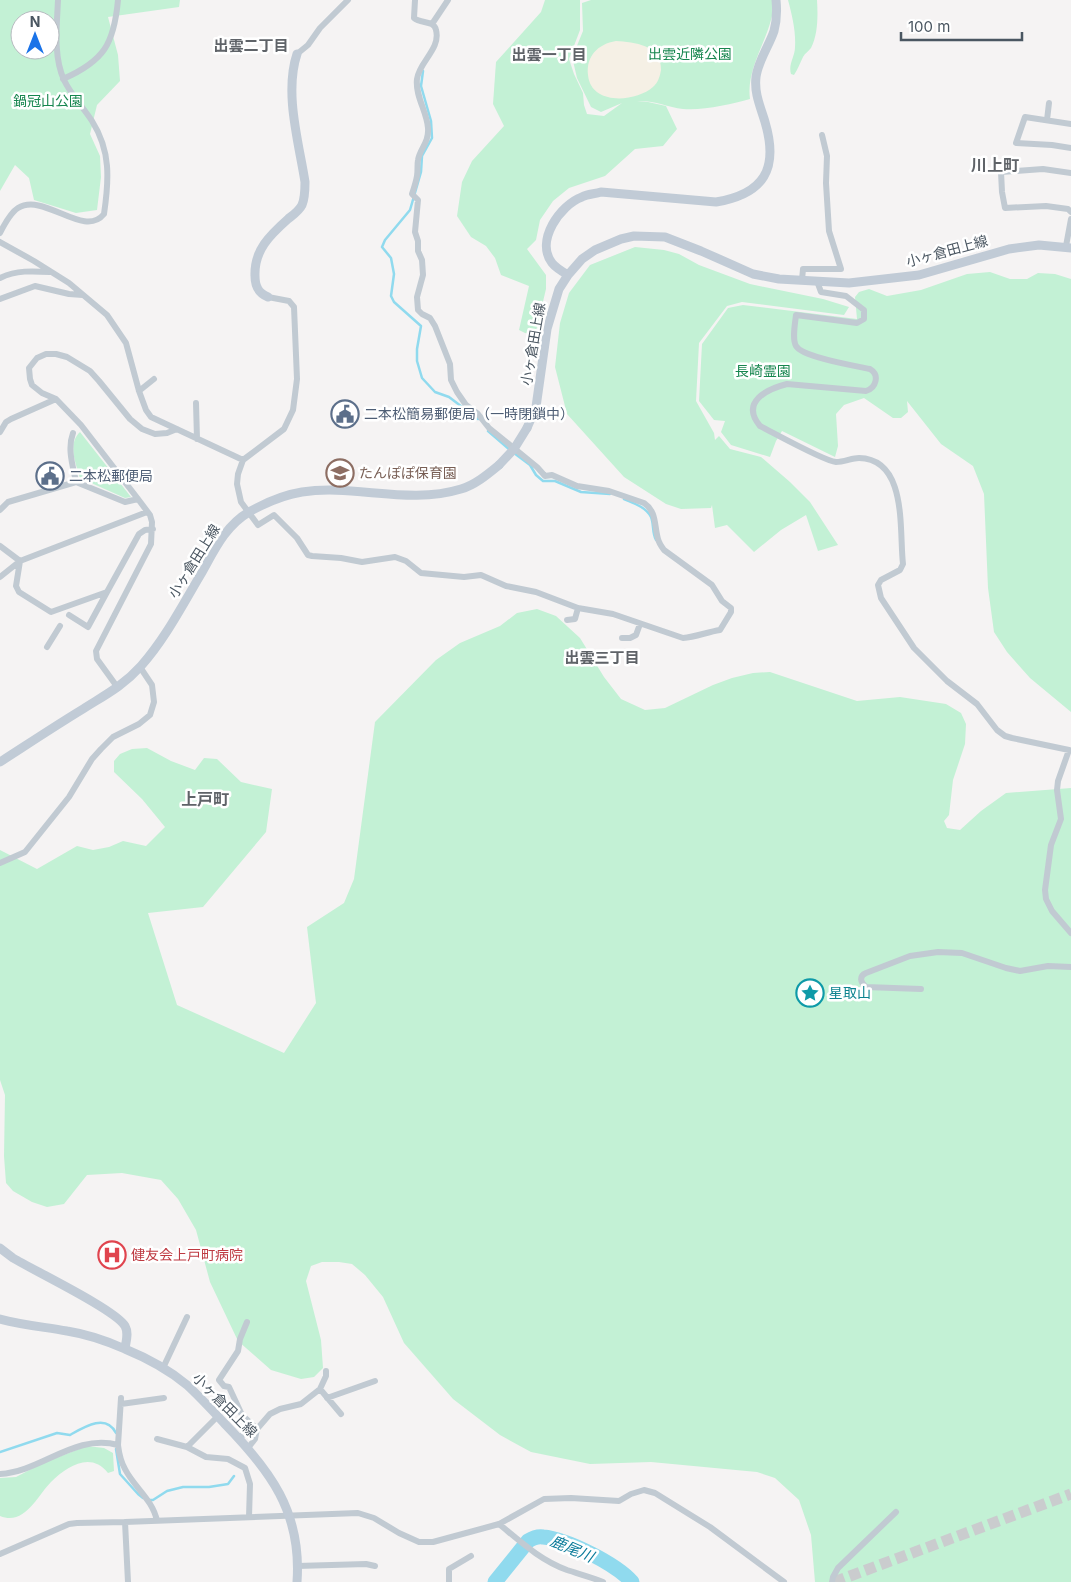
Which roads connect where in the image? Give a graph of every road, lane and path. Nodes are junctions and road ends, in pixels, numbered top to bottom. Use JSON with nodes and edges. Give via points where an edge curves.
{"nodes":[{"id":1,"x":58,"y":0,"type":"edge"},
{"id":2,"x":118,"y":0,"type":"edge"},
{"id":3,"x":348,"y":0,"type":"edge"},
{"id":4,"x":415,"y":0,"type":"edge"},
{"id":5,"x":448,"y":0,"type":"edge"},
{"id":6,"x":776,"y":0,"type":"edge"},
{"id":7,"x":432,"y":24,"type":"junction"},
{"id":8,"x":297,"y":54,"type":"joint"},
{"id":9,"x":63,"y":79,"type":"junction"},
{"id":10,"x":1049,"y":103,"type":"dead end"},
{"id":11,"x":1047,"y":120,"type":"junction"},
{"id":12,"x":1071,"y":124,"type":"edge"},
{"id":13,"x":822,"y":135,"type":"dead end"},
{"id":14,"x":1071,"y":148,"type":"edge"},
{"id":15,"x":1071,"y":173,"type":"edge"},
{"id":16,"x":1071,"y":212,"type":"edge"},
{"id":17,"x":1071,"y":219,"type":"edge"},
{"id":18,"x":0,"y":233,"type":"edge"},
{"id":19,"x":0,"y":242,"type":"edge"},
{"id":20,"x":1069,"y":247,"type":"edge"},
{"id":21,"x":50,"y":272,"type":"junction"},
{"id":22,"x":568,"y":275,"type":"junction"},
{"id":23,"x":0,"y":278,"type":"edge"},
{"id":24,"x":802,"y":280,"type":"junction"},
{"id":25,"x":818,"y":281,"type":"junction"},
{"id":26,"x":83,"y":295,"type":"junction"},
{"id":27,"x":268,"y":297,"type":"joint"},
{"id":28,"x":0,"y":299,"type":"edge"},
{"id":29,"x":154,"y":378,"type":"dead end"},
{"id":30,"x":139,"y":391,"type":"junction"},
{"id":31,"x":56,"y":399,"type":"junction"},
{"id":32,"x":196,"y":404,"type":"dead end"},
{"id":33,"x":177,"y":429,"type":"junction"},
{"id":34,"x":0,"y":432,"type":"edge"},
{"id":35,"x":73,"y":433,"type":"dead end"},
{"id":36,"x":197,"y":439,"type":"junction"},
{"id":37,"x":244,"y":460,"type":"junction"},
{"id":38,"x":76,"y":482,"type":"junction"},
{"id":39,"x":138,"y":499,"type":"junction"},
{"id":40,"x":0,"y":510,"type":"edge"},
{"id":41,"x":147,"y":512,"type":"junction"},
{"id":42,"x":249,"y":513,"type":"junction"},
{"id":43,"x":153,"y":529,"type":"junction"},
{"id":44,"x":0,"y":546,"type":"edge"},
{"id":45,"x":20,"y":561,"type":"junction"},
{"id":46,"x":0,"y":577,"type":"edge"},
{"id":47,"x":107,"y":592,"type":"junction"},
{"id":48,"x":578,"y":608,"type":"junction"},
{"id":49,"x":69,"y":615,"type":"dead end"},
{"id":50,"x":567,"y":620,"type":"dead end"},
{"id":51,"x":640,"y":624,"type":"junction"},
{"id":52,"x":60,"y":626,"type":"dead end"},
{"id":53,"x":622,"y":638,"type":"dead end"},
{"id":54,"x":47,"y":648,"type":"dead end"},
{"id":55,"x":140,"y":667,"type":"junction"},
{"id":56,"x":118,"y":688,"type":"junction"},
{"id":57,"x":0,"y":762,"type":"edge"},
{"id":58,"x":0,"y":863,"type":"edge"},
{"id":59,"x":1071,"y":933,"type":"edge"},
{"id":60,"x":1071,"y":967,"type":"edge"},
{"id":61,"x":921,"y":989,"type":"dead end"},
{"id":62,"x":0,"y":1248,"type":"edge"},
{"id":63,"x":187,"y":1317,"type":"dead end"},
{"id":64,"x":0,"y":1319,"type":"edge"},
{"id":65,"x":248,"y":1322,"type":"dead end"},
{"id":66,"x":125,"y":1348,"type":"junction"},
{"id":67,"x":162,"y":1368,"type":"junction"},
{"id":68,"x":326,"y":1371,"type":"dead end"},
{"id":69,"x":375,"y":1381,"type":"dead end"},
{"id":70,"x":320,"y":1389,"type":"junction"},
{"id":71,"x":164,"y":1398,"type":"dead end"},
{"id":72,"x":327,"y":1398,"type":"junction"},
{"id":73,"x":341,"y":1414,"type":"dead end"},
{"id":74,"x":218,"y":1416,"type":"junction"},
{"id":75,"x":257,"y":1429,"type":"junction"},
{"id":76,"x":238,"y":1437,"type":"junction"},
{"id":77,"x":157,"y":1439,"type":"dead end"},
{"id":78,"x":118,"y":1445,"type":"junction"},
{"id":79,"x":187,"y":1447,"type":"junction"},
{"id":80,"x":248,"y":1448,"type":"junction"},
{"id":81,"x":0,"y":1474,"type":"edge"},
{"id":82,"x":896,"y":1512,"type":"dead end"},
{"id":83,"x":290,"y":1515,"type":"junction"},
{"id":84,"x":249,"y":1517,"type":"junction"},
{"id":85,"x":157,"y":1521,"type":"junction"},
{"id":86,"x":125,"y":1522,"type":"junction"},
{"id":87,"x":499,"y":1524,"type":"junction"},
{"id":88,"x":0,"y":1554,"type":"edge"},
{"id":89,"x":471,"y":1556,"type":"dead end"},
{"id":90,"x":298,"y":1566,"type":"junction"},
{"id":91,"x":375,"y":1566,"type":"dead end"},
{"id":92,"x":128,"y":1582,"type":"edge"},
{"id":93,"x":297,"y":1582,"type":"edge"},
{"id":94,"x":449,"y":1582,"type":"edge"},
{"id":95,"x":603,"y":1582,"type":"edge"},
{"id":96,"x":784,"y":1582,"type":"edge"},
{"id":97,"x":832,"y":1582,"type":"edge"}],
"edges":[{"from":1,"to":9,"type":"street","via":[[57,46]]},
{"from":2,"to":9,"type":"street","via":[[108,43],[99,58],[84,70]]},
{"from":3,"to":8,"type":"street"},
{"from":4,"to":7,"type":"street","via":[[414,18]]},
{"from":5,"to":7,"type":"street"},
{"from":6,"to":22,"type":"main road","via":[[774,30],[756,76],[758,100],[770,146],[770,161],[763,179],[750,192],[716,202],[601,192],[582,196],[558,214],[548,240],[552,262]]},
{"from":7,"to":51,"type":"street","via":[[436,27],[437,40],[417,78],[428,126],[428,138],[418,159],[412,194],[416,198],[415,232],[422,260],[418,310],[435,326],[458,392],[489,428],[545,476],[552,475],[584,488],[608,490],[649,506],[654,513],[658,542],[664,550],[712,585],[731,612],[720,630],[694,637],[683,638]]},
{"from":8,"to":27,"type":"main road","via":[[292,95],[305,192],[301,207],[269,237],[259,252],[255,283],[260,293]]},
{"from":9,"to":18,"type":"street","via":[[94,123],[106,151],[108,171],[104,214],[98,220],[87,222],[28,204],[16,208]]},
{"from":10,"to":11,"type":"street"},
{"from":11,"to":12,"type":"street"},
{"from":11,"to":14,"type":"street","via":[[1025,117],[1016,143]]},
{"from":13,"to":24,"type":"street","via":[[827,156],[829,231],[841,269],[803,270]]},
{"from":15,"to":16,"type":"street","via":[[1043,168],[1001,172],[1005,208],[1046,206]]},
{"from":17,"to":20,"type":"street"},
{"from":19,"to":21,"type":"street"},
{"from":20,"to":25,"type":"main road","name":"小ヶ倉田上線","via":[[1039,245],[1009,249],[919,275],[849,283]]},
{"from":21,"to":23,"type":"street","via":[[21,271]]},
{"from":21,"to":26,"type":"street"},
{"from":22,"to":24,"type":"main road","name":"小ヶ倉田上線","via":[[582,259],[607,244],[634,236],[650,236],[685,244],[753,274]]},
{"from":22,"to":42,"type":"main road","name":"小ヶ倉田上線","bridge":true,"via":[[552,310],[536,407],[527,428],[499,465],[476,482],[449,492],[405,495],[305,491],[285,496]]},
{"from":24,"to":25,"type":"main road","name":"小ヶ倉田上線"},
{"from":25,"to":59,"type":"street","via":[[821,292],[846,296],[864,310],[864,319],[857,323],[796,315],[796,347],[808,355],[870,369],[874,372],[875,384],[866,391],[787,384],[759,397],[753,406],[753,416],[760,426],[835,462],[859,458],[884,468],[895,485],[900,509],[903,564],[900,570],[881,580],[878,585],[881,598],[914,648],[947,681],[977,704],[997,730],[1012,738],[1070,750],[1058,781],[1061,819],[1051,845],[1045,890],[1052,911]]},
{"from":26,"to":28,"type":"street","via":[[35,286]]},
{"from":26,"to":30,"type":"street","via":[[118,329],[126,343]]},
{"from":27,"to":37,"type":"street","via":[[283,298],[294,307],[296,392],[293,410],[284,429]]},
{"from":29,"to":30,"type":"street"},
{"from":30,"to":33,"type":"street","via":[[151,417]]},
{"from":31,"to":33,"type":"street","via":[[37,389],[30,379],[29,368],[37,358],[46,354],[68,358],[90,371],[142,429],[155,434]]},
{"from":31,"to":34,"type":"street","via":[[11,419]]},
{"from":31,"to":39,"type":"street","via":[[81,425]]},
{"from":32,"to":36,"type":"street"},
{"from":33,"to":36,"type":"street"},
{"from":35,"to":38,"type":"street","via":[[70,450]]},
{"from":36,"to":37,"type":"street"},
{"from":37,"to":42,"type":"street","via":[[236,484],[241,502]]},
{"from":38,"to":39,"type":"street","via":[[125,502]]},
{"from":38,"to":40,"type":"street","via":[[8,502]]},
{"from":39,"to":41,"type":"street"},
{"from":41,"to":43,"type":"street"},
{"from":41,"to":45,"type":"street"},
{"from":42,"to":48,"type":"street","via":[[258,525],[274,515],[312,556],[362,562],[394,557],[406,561],[421,573],[481,575]]},
{"from":42,"to":55,"type":"main road","name":"小ヶ倉田上線","via":[[222,538],[160,643]]},
{"from":43,"to":47,"type":"street","via":[[139,534]]},
{"from":43,"to":56,"type":"street","via":[[151,544],[96,651],[97,659]]},
{"from":44,"to":45,"type":"street"},
{"from":45,"to":46,"type":"street"},
{"from":45,"to":47,"type":"street","via":[[16,586],[19,592],[51,612]]},
{"from":47,"to":49,"type":"street","via":[[88,628]]},
{"from":48,"to":50,"type":"street","via":[[575,619]]},
{"from":48,"to":51,"type":"street","via":[[613,614]]},
{"from":51,"to":53,"type":"street","via":[[636,635]]},
{"from":52,"to":54,"type":"street"},
{"from":55,"to":56,"type":"main road","name":"小ヶ倉田上線"},
{"from":55,"to":58,"type":"street","via":[[152,686],[154,702],[150,715],[140,724],[113,737],[92,759],[69,798],[25,852]]},
{"from":56,"to":57,"type":"main road","name":"小ヶ倉田上線"},
{"from":60,"to":61,"type":"street","via":[[1048,966],[1020,971],[962,953],[938,952],[910,956],[866,972],[860,978],[866,987]]},
{"from":62,"to":66,"type":"main road","via":[[120,1320],[127,1330]]},
{"from":63,"to":67,"type":"street"},
{"from":64,"to":66,"type":"main road","name":"小ヶ倉田上線","via":[[70,1331]]},
{"from":65,"to":75,"type":"street","via":[[238,1351],[219,1380],[229,1387],[242,1415]]},
{"from":66,"to":67,"type":"main road","name":"小ヶ倉田上線"},
{"from":67,"to":74,"type":"main road","name":"小ヶ倉田上線","via":[[188,1386]]},
{"from":68,"to":70,"type":"street"},
{"from":69,"to":72,"type":"street"},
{"from":70,"to":72,"type":"street"},
{"from":70,"to":75,"type":"street","via":[[300,1404],[270,1414]]},
{"from":71,"to":78,"type":"street","via":[[121,1401]]},
{"from":72,"to":73,"type":"street"},
{"from":74,"to":76,"type":"main road","name":"小ヶ倉田上線"},
{"from":74,"to":79,"type":"street"},
{"from":75,"to":76,"type":"street"},
{"from":75,"to":80,"type":"street"},
{"from":76,"to":80,"type":"main road","name":"小ヶ倉田上線"},
{"from":77,"to":79,"type":"street"},
{"from":78,"to":81,"type":"street","via":[[98,1442],[51,1456],[28,1469]]},
{"from":78,"to":85,"type":"street","via":[[125,1469],[149,1501]]},
{"from":79,"to":84,"type":"street","via":[[206,1456],[228,1458],[245,1468],[250,1484]]},
{"from":80,"to":83,"type":"main road","name":"小ヶ倉田上線","via":[[267,1471]]},
{"from":82,"to":97,"type":"street","via":[[838,1568]]},
{"from":83,"to":84,"type":"street"},
{"from":83,"to":87,"type":"street","via":[[358,1513],[419,1542],[433,1542]]},
{"from":83,"to":90,"type":"main road","name":"小ヶ倉田上線"},
{"from":84,"to":85,"type":"street"},
{"from":85,"to":86,"type":"street"},
{"from":86,"to":88,"type":"street","via":[[69,1524]]},
{"from":86,"to":92,"type":"street"},
{"from":87,"to":95,"type":"street","via":[[544,1559]]},
{"from":87,"to":96,"type":"street","via":[[544,1500],[619,1501],[639,1490],[648,1491],[710,1527]]},
{"from":89,"to":94,"type":"street","via":[[449,1569]]},
{"from":90,"to":91,"type":"street"},
{"from":90,"to":93,"type":"main road","name":"小ヶ倉田上線"}]}
